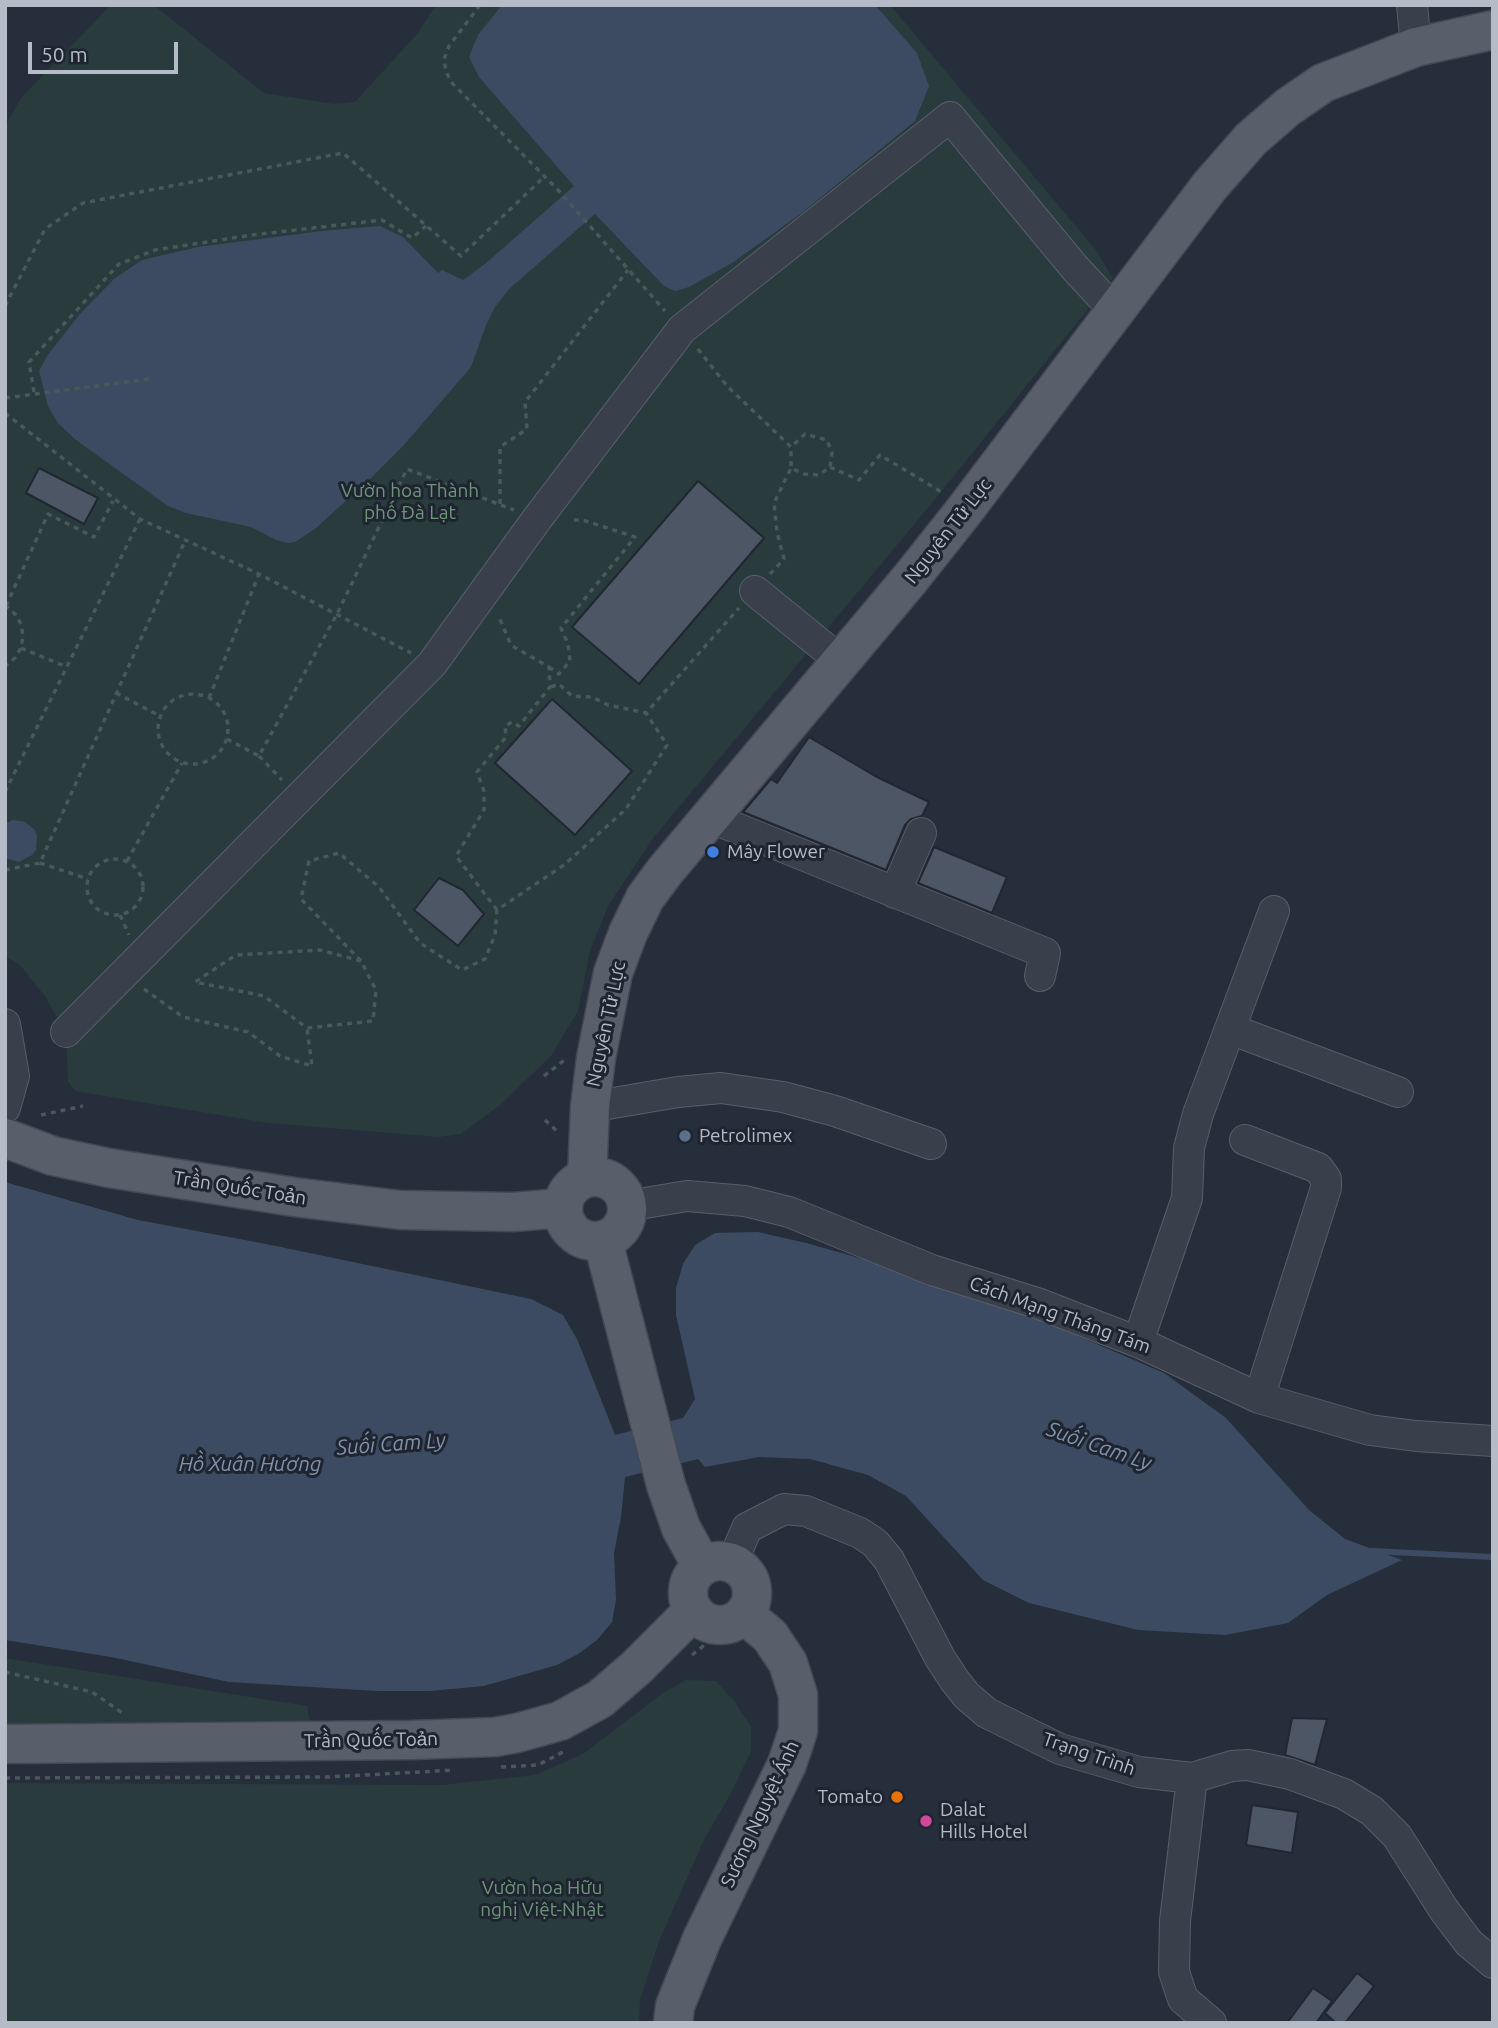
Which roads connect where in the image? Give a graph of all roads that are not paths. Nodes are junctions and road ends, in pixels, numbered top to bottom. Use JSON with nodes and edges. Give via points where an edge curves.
{"nodes":[{"id":1,"x":1412,"y":5,"type":"edge"},
{"id":2,"x":1493,"y":30,"type":"edge"},
{"id":3,"x":1416,"y":47,"type":"junction"},
{"id":4,"x":1115,"y":311,"type":"junction"},
{"id":5,"x":755,"y":591,"type":"road end"},
{"id":6,"x":841,"y":661,"type":"junction"},
{"id":7,"x":709,"y":817,"type":"junction"},
{"id":8,"x":921,"y":833,"type":"dead end"},
{"id":9,"x":895,"y":893,"type":"junction"},
{"id":10,"x":1273,"y":911,"type":"dead end"},
{"id":11,"x":1040,"y":976,"type":"dead end"},
{"id":12,"x":5,"y":1024,"type":"edge"},
{"id":13,"x":1230,"y":1029,"type":"junction"},
{"id":14,"x":66,"y":1032,"type":"dead end"},
{"id":15,"x":1398,"y":1092,"type":"dead end"},
{"id":16,"x":590,"y":1107,"type":"junction"},
{"id":17,"x":5,"y":1108,"type":"edge"},
{"id":18,"x":5,"y":1138,"type":"edge"},
{"id":19,"x":1245,"y":1140,"type":"dead end"},
{"id":20,"x":932,"y":1144,"type":"dead end"},
{"id":21,"x":587,"y":1178,"type":"junction"},
{"id":22,"x":628,"y":1206,"type":"junction"},
{"id":23,"x":563,"y":1208,"type":"junction"},
{"id":24,"x":603,"y":1241,"type":"junction"},
{"id":25,"x":1138,"y":1342,"type":"junction"},
{"id":26,"x":1259,"y":1398,"type":"junction"},
{"id":27,"x":1493,"y":1441,"type":"edge"},
{"id":28,"x":717,"y":1565,"type":"junction"},
{"id":29,"x":693,"y":1611,"type":"junction"},
{"id":30,"x":745,"y":1615,"type":"junction"},
{"id":31,"x":5,"y":1744,"type":"edge"},
{"id":32,"x":1192,"y":1778,"type":"junction"},
{"id":33,"x":1493,"y":1963,"type":"edge"},
{"id":34,"x":673,"y":2023,"type":"edge"},
{"id":35,"x":1211,"y":2023,"type":"edge"}],
"edges":[{"from":1,"to":3,"type":"street"},
{"from":2,"to":3,"type":"main road","name":"Nguyên Tử Lực"},
{"from":3,"to":4,"type":"main road","name":"Nguyên Tử Lực","via":[[1323,83],[1251,139]]},
{"from":4,"to":6,"type":"main road","name":"Nguyên Tử Lực","via":[[964,512]]},
{"from":4,"to":14,"type":"street","via":[[950,117],[682,330],[432,664]]},
{"from":5,"to":6,"type":"street"},
{"from":6,"to":7,"type":"main road","name":"Nguyên Tử Lực"},
{"from":7,"to":9,"type":"street"},
{"from":7,"to":16,"type":"main road","name":"Nguyên Tử Lực","via":[[645,898],[628,933],[611,985]]},
{"from":8,"to":9,"type":"street"},
{"from":9,"to":11,"type":"street","via":[[1045,953]]},
{"from":10,"to":13,"type":"street"},
{"from":12,"to":17,"type":"street","via":[[14,1076]]},
{"from":13,"to":15,"type":"street"},
{"from":13,"to":25,"type":"street","via":[[1198,1114],[1189,1148],[1187,1198]]},
{"from":16,"to":20,"type":"street","via":[[721,1088],[822,1107]]},
{"from":16,"to":21,"type":"main road","name":"Nguyên Tử Lực"},
{"from":18,"to":23,"type":"main road","name":"Trần Quốc Toản","via":[[53,1156],[108,1168],[294,1197],[400,1210]]},
{"from":19,"to":26,"type":"street","via":[[1318,1168],[1326,1179]]},
{"from":21,"to":22,"type":"main road","via":[[614,1183]]},
{"from":21,"to":23,"type":"main road","via":[[570,1189]]},
{"from":22,"to":24,"type":"main road","via":[[621,1231]]},
{"from":22,"to":25,"type":"street","name":"Cách Mạng Tháng Tám","via":[[687,1196],[745,1201],[789,1212],[932,1270]]},
{"from":23,"to":24,"type":"main road","via":[[575,1234]]},
{"from":24,"to":28,"type":"main road","via":[[681,1528]]},
{"from":25,"to":26,"type":"street","name":"Cách Mạng Tháng Tám"},
{"from":26,"to":27,"type":"street","name":"Cách Mạng Tháng Tám","via":[[1370,1430]]},
{"from":28,"to":29,"type":"main road","via":[[690,1582]]},
{"from":28,"to":30,"type":"main road","via":[[746,1573],[753,1590]]},
{"from":28,"to":32,"type":"street","name":"Trạng Trình","via":[[747,1528],[784,1509],[806,1511],[860,1533],[889,1560],[940,1658],[967,1696],[987,1713],[1060,1749],[1139,1772]]},
{"from":29,"to":30,"type":"main road","via":[[718,1626]]},
{"from":29,"to":31,"type":"main road","name":"Trần Quốc Toản","via":[[600,1699],[559,1721],[517,1733],[412,1740]]},
{"from":30,"to":34,"type":"main road","name":"Sương Nguyệt Ánh","via":[[770,1636],[788,1663],[798,1695],[798,1731],[787,1765],[702,1939]]},
{"from":32,"to":33,"type":"street","name":"Trạng Trình","via":[[1248,1765],[1325,1785],[1372,1811],[1397,1836],[1469,1943]]},
{"from":32,"to":35,"type":"street","via":[[1175,1921],[1174,1972],[1183,1999]]}]}
